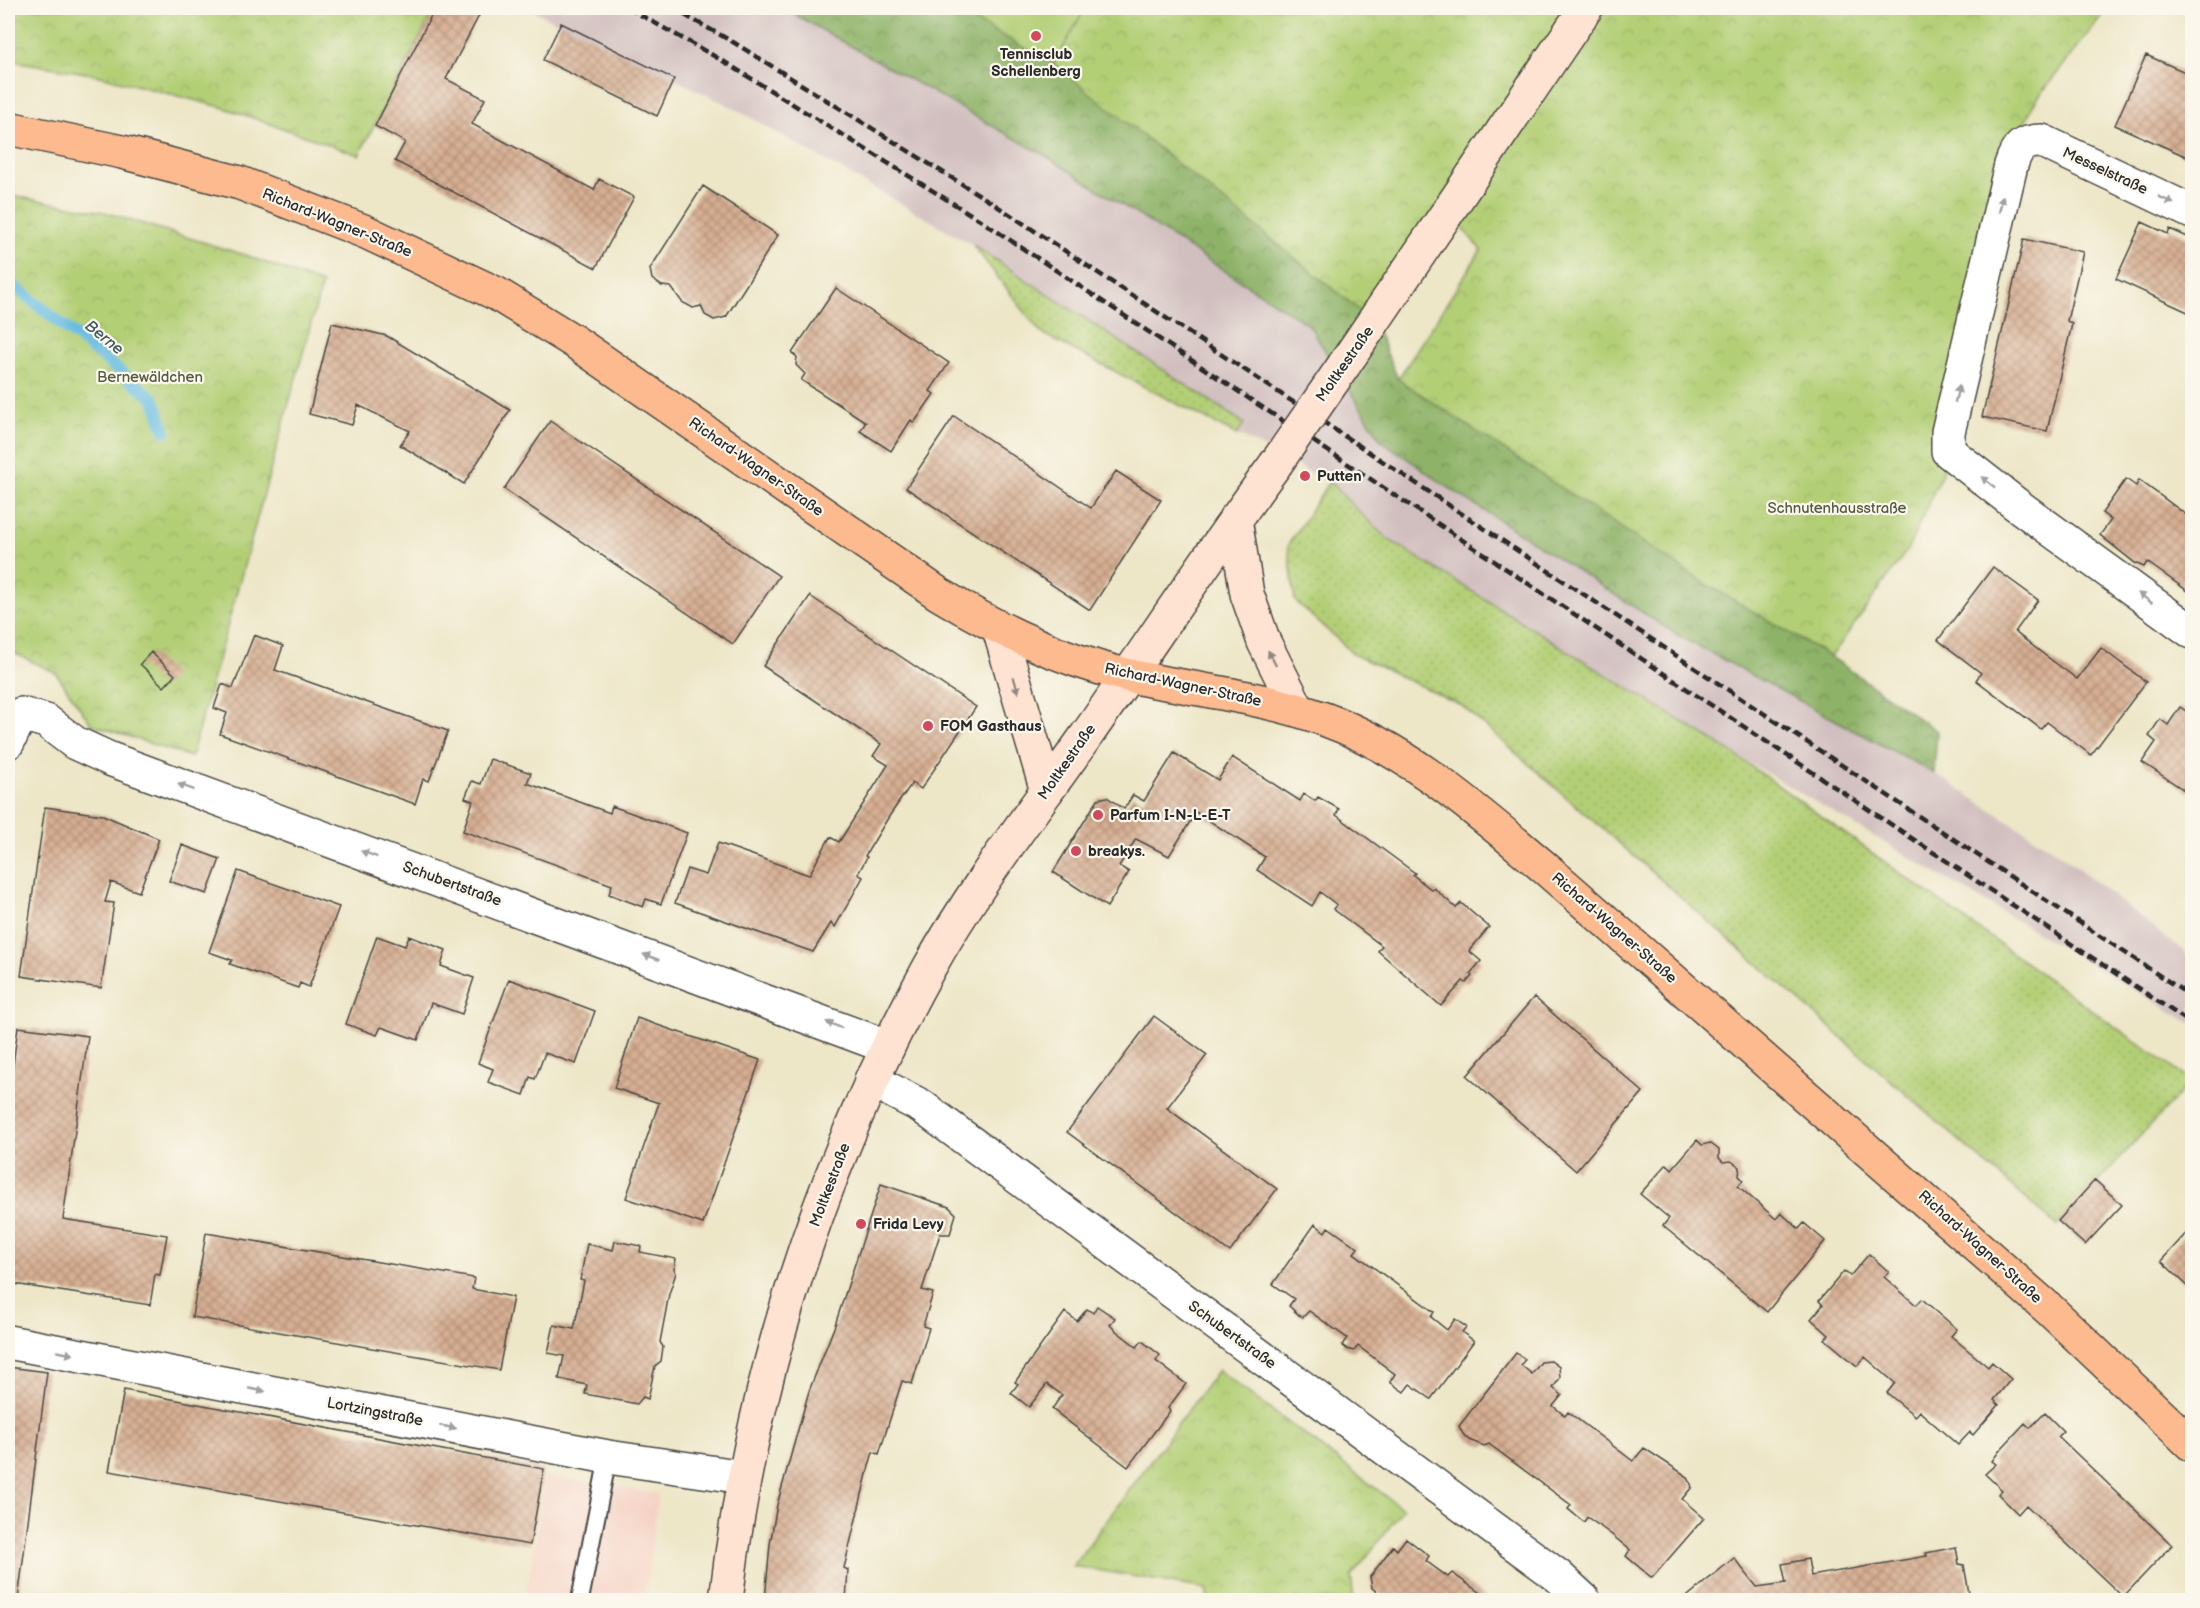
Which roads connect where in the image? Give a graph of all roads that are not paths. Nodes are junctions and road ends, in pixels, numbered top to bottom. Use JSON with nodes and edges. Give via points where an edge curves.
{"nodes":[{"id":1,"x":1586,"y":8,"type":"edge"},
{"id":2,"x":8,"y":128,"type":"edge"},
{"id":3,"x":2193,"y":212,"type":"edge"},
{"id":4,"x":1235,"y":519,"type":"junction"},
{"id":5,"x":999,"y":629,"type":"junction"},
{"id":6,"x":2193,"y":632,"type":"edge"},
{"id":7,"x":1128,"y":675,"type":"junction"},
{"id":8,"x":1298,"y":710,"type":"junction"},
{"id":9,"x":14,"y":728,"type":"edge"},
{"id":10,"x":1047,"y":791,"type":"junction"},
{"id":11,"x":888,"y":1047,"type":"junction"},
{"id":12,"x":872,"y":1080,"type":"junction"},
{"id":13,"x":8,"y":1342,"type":"edge"},
{"id":14,"x":2193,"y":1445,"type":"edge"},
{"id":15,"x":608,"y":1457,"type":"junction"},
{"id":16,"x":744,"y":1477,"type":"junction"},
{"id":17,"x":580,"y":1600,"type":"edge"},
{"id":18,"x":726,"y":1600,"type":"edge"},
{"id":19,"x":1584,"y":1600,"type":"edge"}],
"edges":[{"from":1,"to":4,"type":"street","name":"Moltkestraße","bridge":true},
{"from":2,"to":5,"type":"main road","name":"Richard-Wagner-Straße","via":[[240,183],[366,232],[497,294],[575,342],[939,594]]},
{"from":6,"to":3,"type":"street","name":"Messelstraße","one_way":true,"via":[[1948,451],[1948,432],[2017,148],[2028,141],[2042,141]]},
{"from":4,"to":7,"type":"street","name":"Moltkestraße"},
{"from":8,"to":4,"type":"street","one_way":true,"via":[[1264,642],[1247,594]]},
{"from":5,"to":7,"type":"main road","name":"Richard-Wagner-Straße"},
{"from":5,"to":10,"type":"street","one_way":true},
{"from":7,"to":8,"type":"main road","name":"Richard-Wagner-Straße"},
{"from":7,"to":10,"type":"street","name":"Moltkestraße"},
{"from":8,"to":14,"type":"main road","name":"Richard-Wagner-Straße","via":[[1392,752],[1504,834],[2050,1310]]},
{"from":11,"to":9,"type":"street","name":"Schubertstraße","one_way":true,"via":[[110,759],[75,743],[46,721]]},
{"from":10,"to":11,"type":"street","name":"Moltkestraße","via":[[930,966]]},
{"from":11,"to":12,"type":"street","name":"Moltkestraße"},
{"from":12,"to":16,"type":"street","name":"Moltkestraße","via":[[819,1209],[771,1360]]},
{"from":12,"to":19,"type":"street","name":"Schubertstraße","via":[[921,1106],[1558,1575]]},
{"from":13,"to":15,"type":"street","name":"Lortzingstraße","one_way":true},
{"from":15,"to":16,"type":"street","name":"Lortzingstraße"},
{"from":15,"to":17,"type":"lane"},
{"from":16,"to":18,"type":"street","name":"Moltkestraße"}]}
